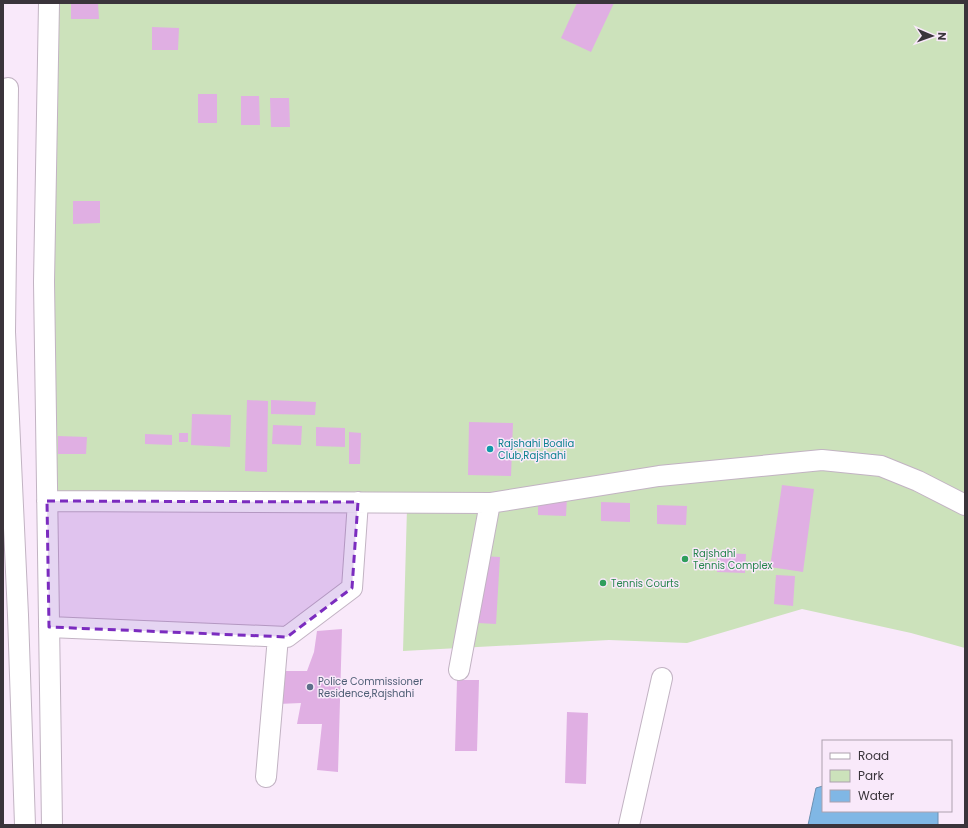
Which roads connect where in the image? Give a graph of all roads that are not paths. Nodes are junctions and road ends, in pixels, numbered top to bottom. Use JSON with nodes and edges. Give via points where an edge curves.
{"nodes":[{"id":1,"x":49,"y":3,"type":"edge"},
{"id":2,"x":7,"y":94,"type":"edge"},
{"id":3,"x":47,"y":501,"type":"junction"},
{"id":4,"x":358,"y":502,"type":"junction"},
{"id":5,"x":490,"y":503,"type":"junction"},
{"id":6,"x":965,"y":505,"type":"edge"},
{"id":7,"x":49,"y":627,"type":"junction"},
{"id":8,"x":278,"y":637,"type":"junction"},
{"id":9,"x":459,"y":670,"type":"dead end"},
{"id":10,"x":662,"y":678,"type":"dead end"},
{"id":11,"x":266,"y":777,"type":"dead end"},
{"id":12,"x":25,"y":825,"type":"edge"},
{"id":13,"x":52,"y":825,"type":"edge"},
{"id":14,"x":629,"y":825,"type":"edge"}],
"edges":[{"from":1,"to":3,"type":"street","via":[[44,282]]},
{"from":2,"to":12,"type":"street","via":[[6,332]]},
{"from":3,"to":4,"type":"street"},
{"from":3,"to":7,"type":"street"},
{"from":4,"to":5,"type":"street"},
{"from":4,"to":8,"type":"street","via":[[352,588],[287,637]]},
{"from":5,"to":6,"type":"street","via":[[659,476],[822,460],[881,466]]},
{"from":5,"to":9,"type":"street"},
{"from":7,"to":8,"type":"street"},
{"from":7,"to":13,"type":"street"},
{"from":8,"to":11,"type":"street"},
{"from":10,"to":14,"type":"street"}]}
